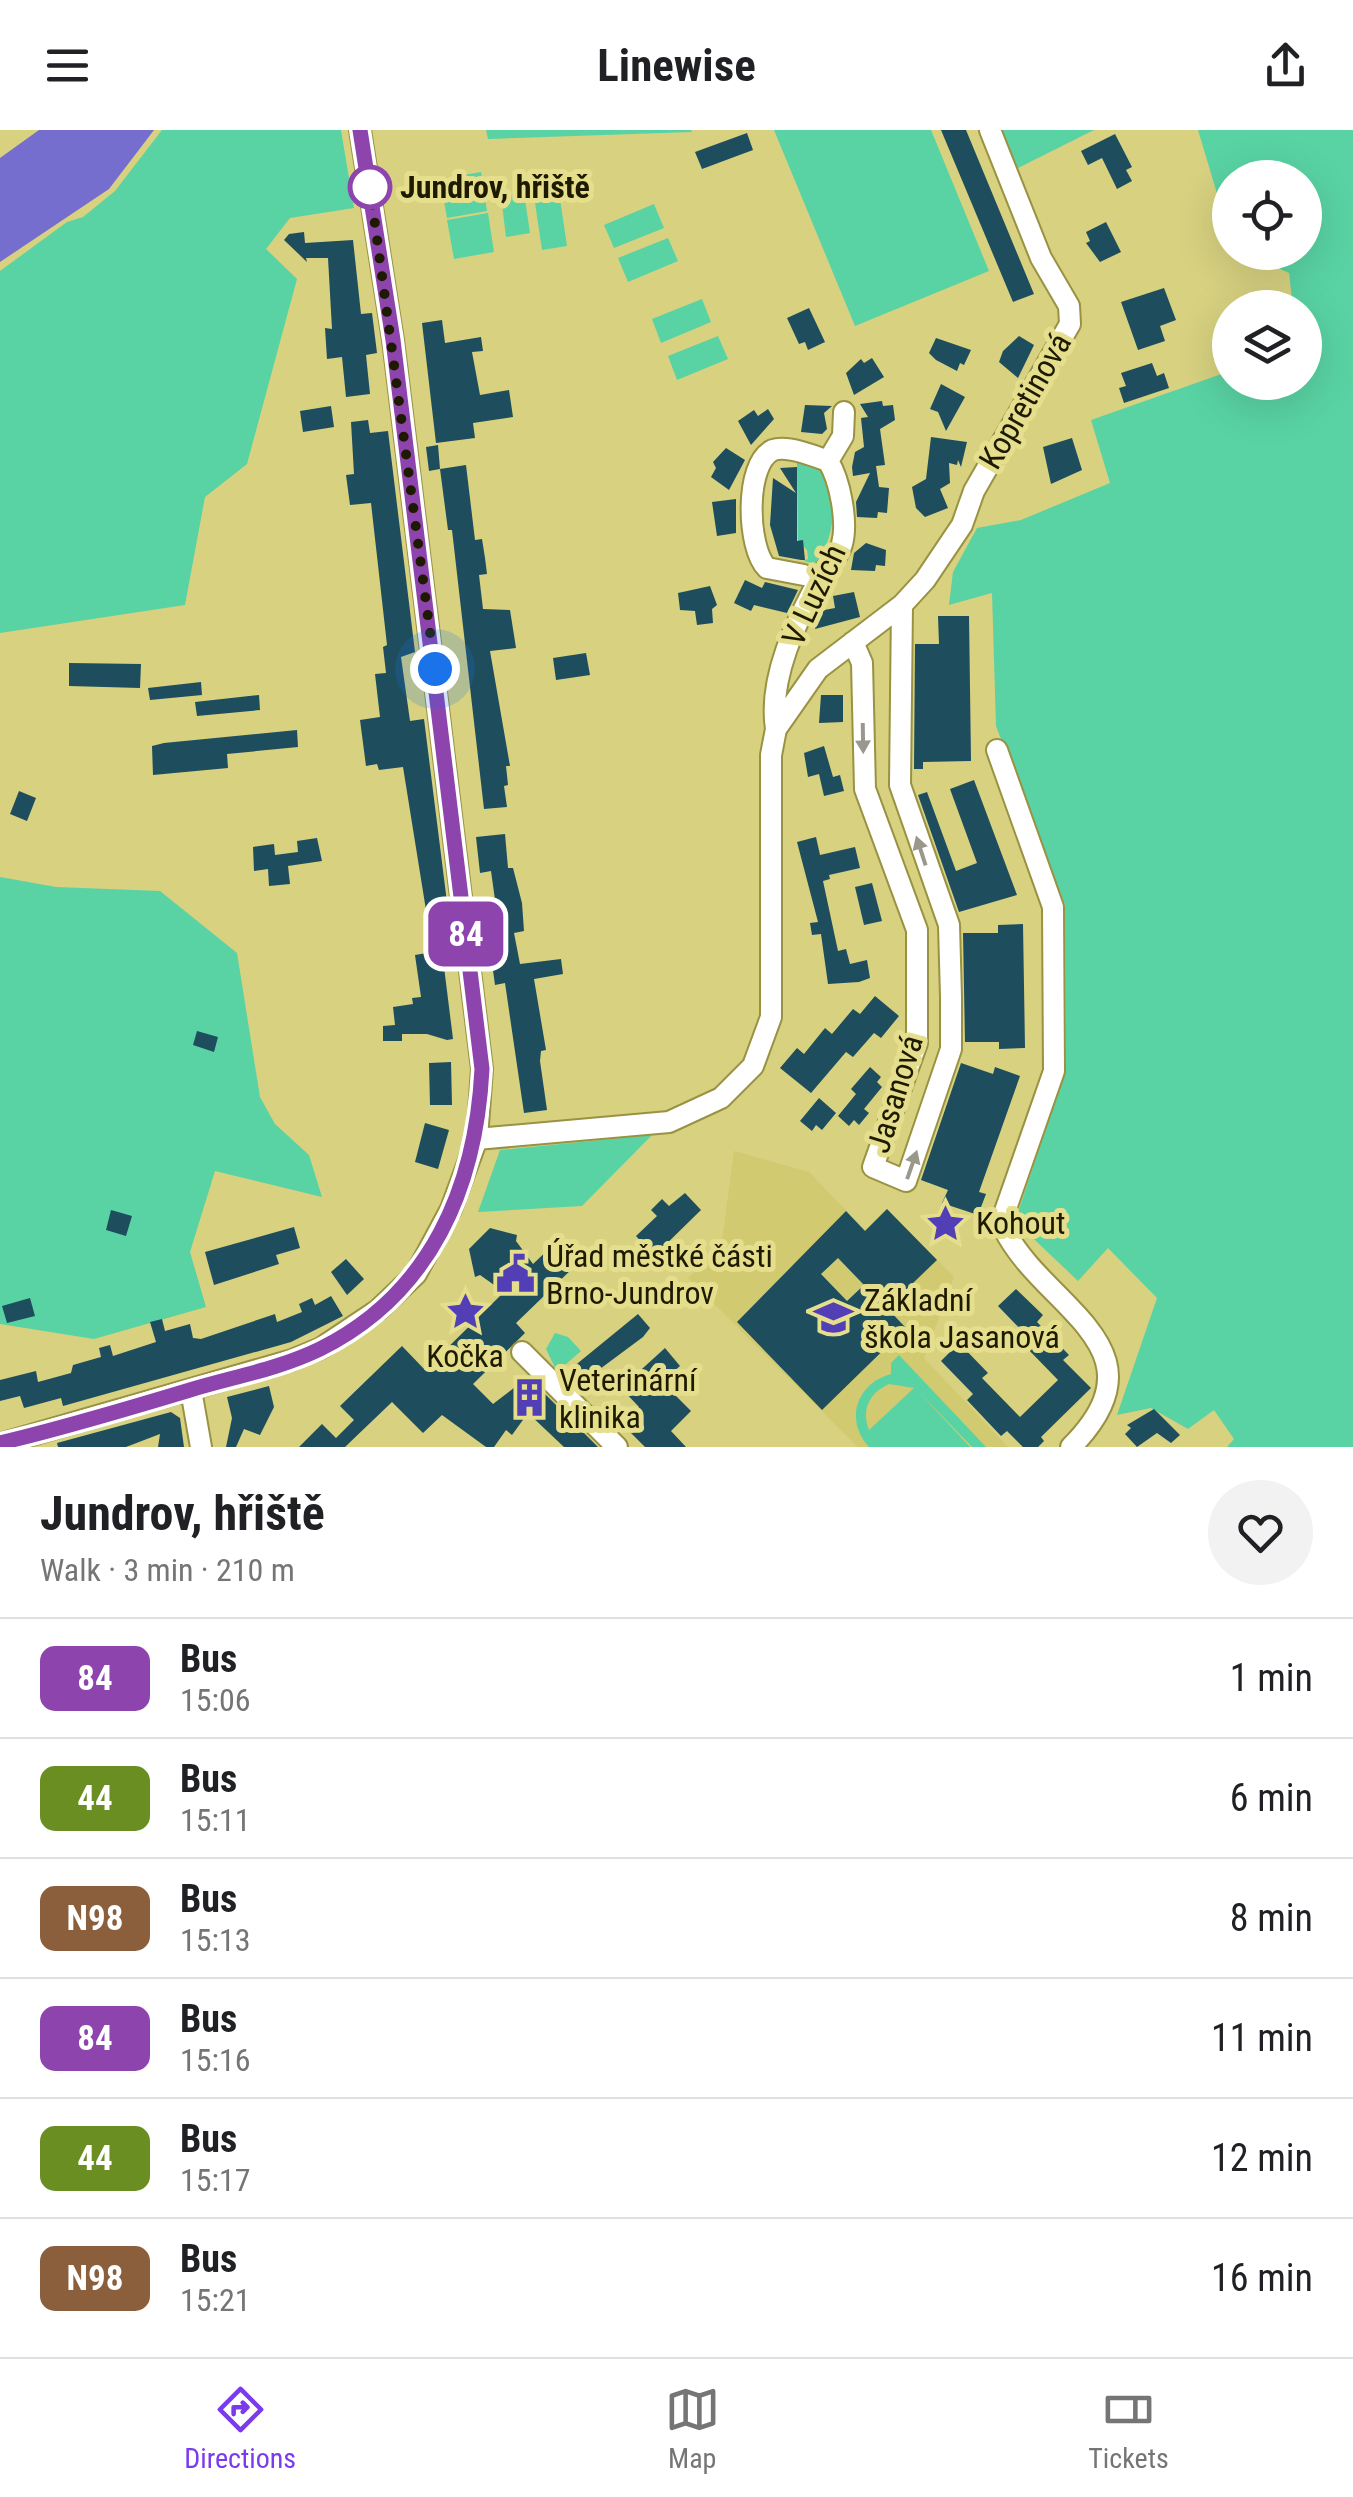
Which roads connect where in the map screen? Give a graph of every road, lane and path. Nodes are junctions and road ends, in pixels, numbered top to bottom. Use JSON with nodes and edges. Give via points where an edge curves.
{"nodes":[{"id":1,"x":360,"y":130,"type":"edge"},
{"id":2,"x":990,"y":130,"type":"edge"},
{"id":3,"x":844,"y":412,"type":"dead end"},
{"id":4,"x":828,"y":461,"type":"junction"},
{"id":5,"x":804,"y":575,"type":"dead end"},
{"id":6,"x":902,"y":605,"type":"junction"},
{"id":7,"x":852,"y":642,"type":"junction"},
{"id":8,"x":776,"y":730,"type":"junction"},
{"id":9,"x":997,"y":750,"type":"dead end"},
{"id":10,"x":477,"y":1139,"type":"junction"},
{"id":11,"x":522,"y":1352,"type":"dead end"},
{"id":12,"x":191,"y":1390,"type":"junction"},
{"id":13,"x":0,"y":1444,"type":"edge"},
{"id":14,"x":202,"y":1447,"type":"edge"},
{"id":15,"x":617,"y":1447,"type":"edge"},
{"id":16,"x":1070,"y":1447,"type":"edge"}],
"edges":[{"from":1,"to":10,"type":"street","via":[[393,340],[471,973],[482,1069]]},
{"from":2,"to":6,"type":"street","name":"Kopretinová","via":[[1040,258],[1069,306],[1070,324],[974,490],[962,525]]},
{"from":3,"to":4,"type":"street","via":[[843,436]]},
{"from":4,"to":5,"type":"street","name":"V Luzích","via":[[773,450],[753,476],[755,549],[767,568]]},
{"from":4,"to":8,"type":"street","name":"V Luzích","via":[[838,482],[843,543],[779,672],[771,700]]},
{"from":6,"to":7,"type":"street"},
{"from":7,"to":6,"type":"street","name":"Jasanová","one_way":true,"via":[[862,663],[865,788],[917,930],[917,1042],[873,1167],[906,1182],[951,1049],[951,998],[949,925],[900,785]]},
{"from":7,"to":8,"type":"street","via":[[818,669]]},
{"from":8,"to":10,"type":"street","via":[[771,1017],[753,1066],[721,1098],[670,1122]]},
{"from":9,"to":16,"type":"street","via":[[1054,907],[1054,1072],[1004,1229],[1096,1338],[1106,1361],[1108,1396]]},
{"from":10,"to":12,"type":"street","via":[[435,1243],[416,1274],[378,1310],[321,1348]]},
{"from":11,"to":15,"type":"street"},
{"from":12,"to":13,"type":"street"},
{"from":12,"to":14,"type":"street"}]}
